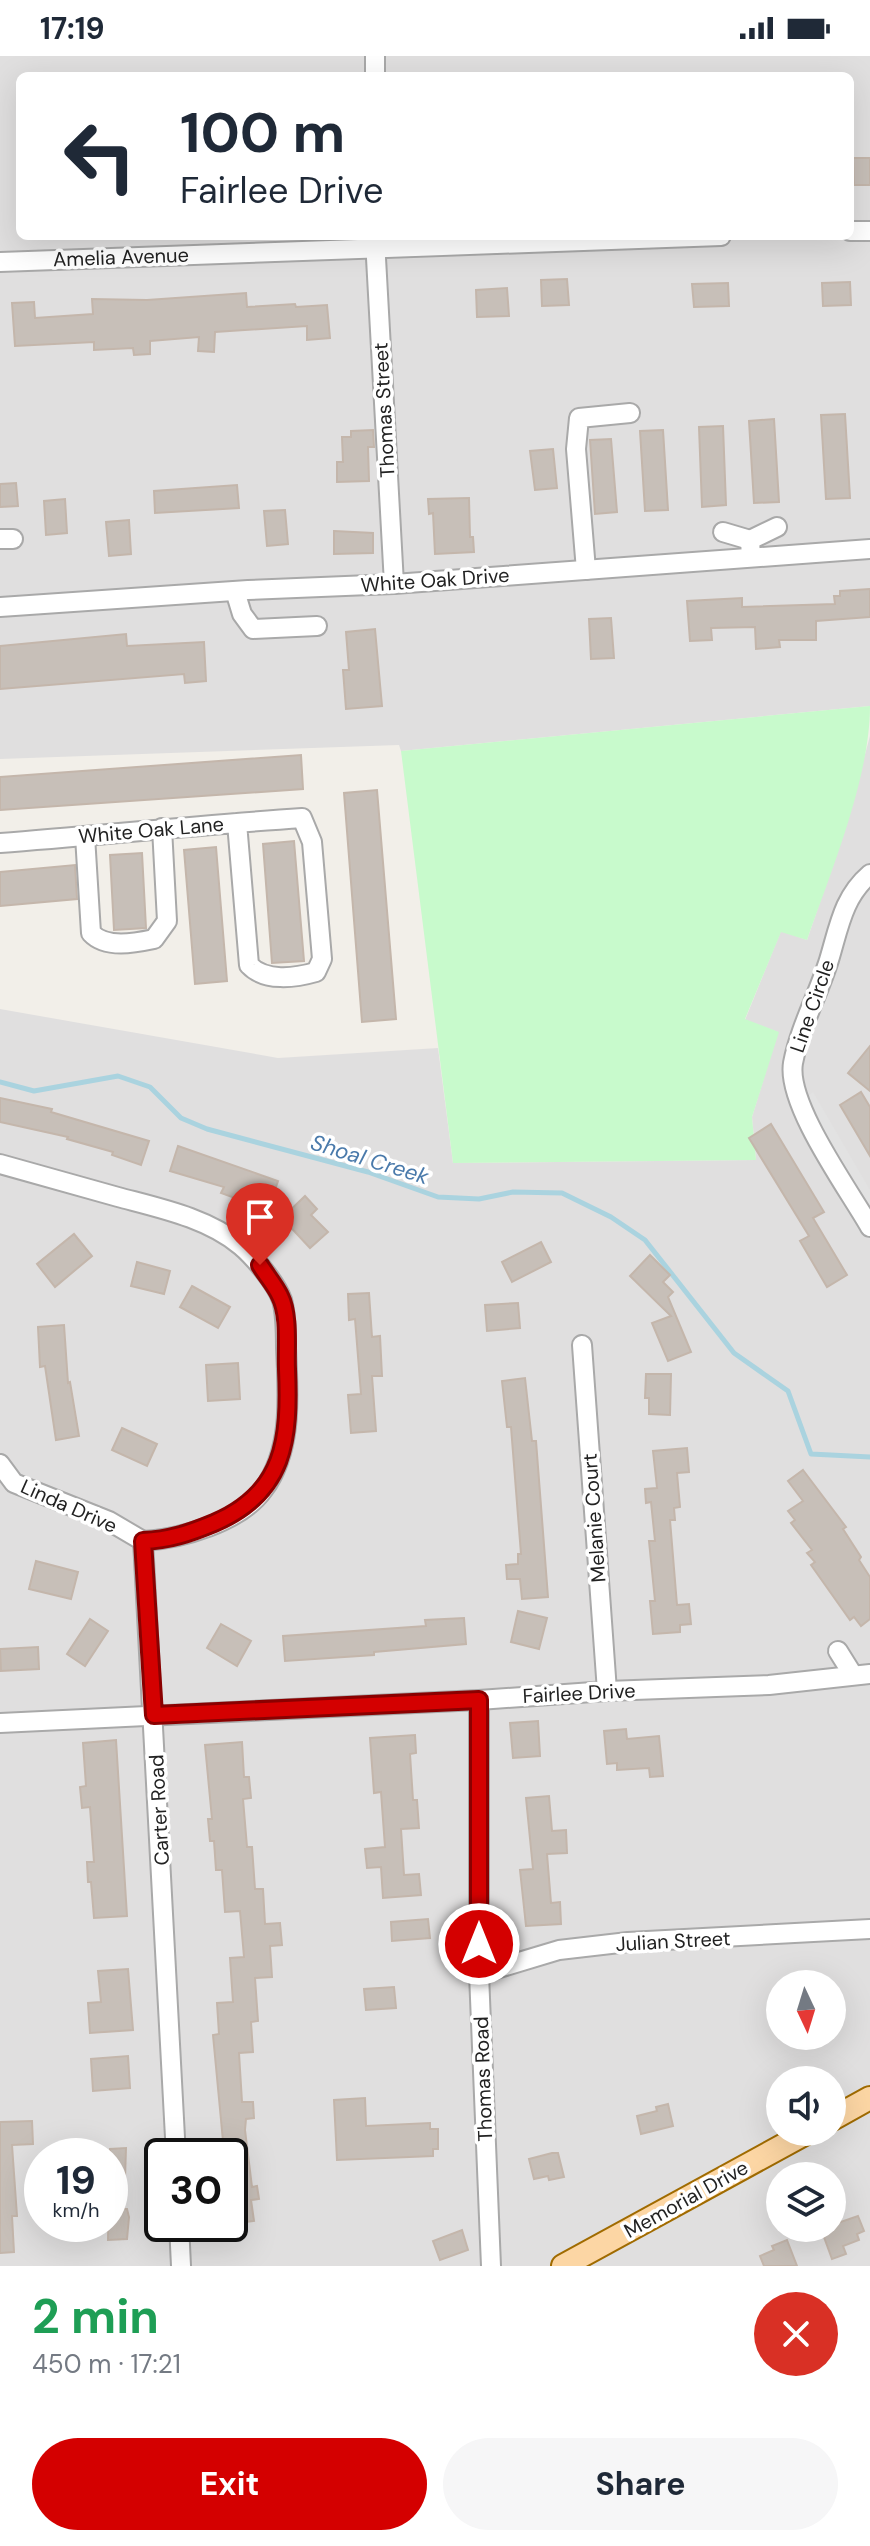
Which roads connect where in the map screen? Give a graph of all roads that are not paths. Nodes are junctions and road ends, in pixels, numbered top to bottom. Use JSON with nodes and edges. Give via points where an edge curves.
{"nodes":[{"id":1,"x":490,"y":240,"type":"edge"},
{"id":2,"x":375,"y":242,"type":"edge"},
{"id":3,"x":0,"y":262,"type":"edge"},
{"id":4,"x":630,"y":413,"type":"dead end"},
{"id":5,"x":777,"y":527,"type":"dead end"},
{"id":6,"x":723,"y":532,"type":"dead end"},
{"id":7,"x":750,"y":548,"type":"junction"},
{"id":8,"x":870,"y":549,"type":"edge"},
{"id":9,"x":586,"y":570,"type":"junction"},
{"id":10,"x":394,"y":584,"type":"junction"},
{"id":11,"x":235,"y":591,"type":"junction"},
{"id":12,"x":0,"y":607,"type":"edge"},
{"id":13,"x":317,"y":626,"type":"dead end"},
{"id":14,"x":237,"y":823,"type":"junction"},
{"id":15,"x":162,"y":828,"type":"junction"},
{"id":16,"x":85,"y":836,"type":"junction"},
{"id":17,"x":0,"y":843,"type":"edge"},
{"id":18,"x":870,"y":874,"type":"edge"},
{"id":19,"x":0,"y":1164,"type":"edge"},
{"id":20,"x":870,"y":1227,"type":"edge"},
{"id":21,"x":582,"y":1345,"type":"dead end"},
{"id":22,"x":0,"y":1464,"type":"edge"},
{"id":23,"x":143,"y":1541,"type":"junction"},
{"id":24,"x":838,"y":1651,"type":"dead end"},
{"id":25,"x":862,"y":1674,"type":"edge"},
{"id":26,"x":607,"y":1691,"type":"junction"},
{"id":27,"x":479,"y":1700,"type":"junction"},
{"id":28,"x":154,"y":1715,"type":"junction"},
{"id":29,"x":0,"y":1723,"type":"edge"},
{"id":30,"x":870,"y":1929,"type":"edge"},
{"id":31,"x":479,"y":1974,"type":"junction"},
{"id":32,"x":870,"y":2098,"type":"edge"},
{"id":33,"x":846,"y":2111,"type":"edge"},
{"id":34,"x":175,"y":2138,"type":"edge"},
{"id":35,"x":782,"y":2146,"type":"edge"},
{"id":36,"x":180,"y":2242,"type":"edge"},
{"id":37,"x":181,"y":2266,"type":"edge"},
{"id":38,"x":491,"y":2266,"type":"edge"},
{"id":39,"x":563,"y":2266,"type":"edge"}],
"edges":[{"from":1,"to":2,"type":"street","name":"Amelia Avenue"},
{"from":2,"to":3,"type":"street","name":"Amelia Avenue"},
{"from":2,"to":10,"type":"street","name":"Thomas Street"},
{"from":4,"to":9,"type":"street","via":[[579,418],[576,449]]},
{"from":5,"to":7,"type":"street"},
{"from":6,"to":7,"type":"street"},
{"from":7,"to":8,"type":"street","name":"White Oak Drive"},
{"from":7,"to":9,"type":"street","name":"White Oak Drive"},
{"from":9,"to":10,"type":"street","name":"White Oak Drive"},
{"from":10,"to":11,"type":"street","name":"White Oak Drive"},
{"from":11,"to":12,"type":"street","name":"White Oak Drive"},
{"from":11,"to":13,"type":"street","via":[[253,629]]},
{"from":14,"to":14,"type":"street","name":"White Oak Lane","via":[[249,965],[270,976],[316,972],[322,959],[312,842],[302,818]]},
{"from":14,"to":15,"type":"street","name":"White Oak Lane"},
{"from":15,"to":16,"type":"street","name":"White Oak Lane"},
{"from":15,"to":16,"type":"street","via":[[167,921],[154,939],[136,943],[119,944],[91,933]]},
{"from":16,"to":17,"type":"street","name":"White Oak Lane"},
{"from":18,"to":20,"type":"street","name":"Line Circle","via":[[850,894],[792,1067],[806,1119]]},
{"from":19,"to":23,"type":"street","via":[[210,1226],[260,1265],[282,1298],[289,1401],[277,1468],[262,1492],[234,1515],[168,1540]]},
{"from":21,"to":26,"type":"street","name":"Melanie Court"},
{"from":22,"to":23,"type":"street","name":"Linda Drive","via":[[14,1483],[109,1521]]},
{"from":23,"to":28,"type":"street","name":"Carter Road"},
{"from":24,"to":25,"type":"street"},
{"from":25,"to":26,"type":"street","name":"Fairlee Drive","via":[[769,1685]]},
{"from":26,"to":27,"type":"street","name":"Fairlee Drive"},
{"from":27,"to":28,"type":"street","name":"Fairlee Drive"},
{"from":27,"to":31,"type":"street","name":"Thomas Road"},
{"from":28,"to":29,"type":"street","name":"Fairlee Drive"},
{"from":28,"to":34,"type":"street","name":"Carter Road"},
{"from":30,"to":31,"type":"street","name":"Julian Street","via":[[628,1942],[559,1950]]},
{"from":31,"to":38,"type":"street","name":"Thomas Road"},
{"from":32,"to":33,"type":"main road"},
{"from":35,"to":39,"type":"main road","name":"Memorial Drive"},
{"from":36,"to":37,"type":"street"}]}
